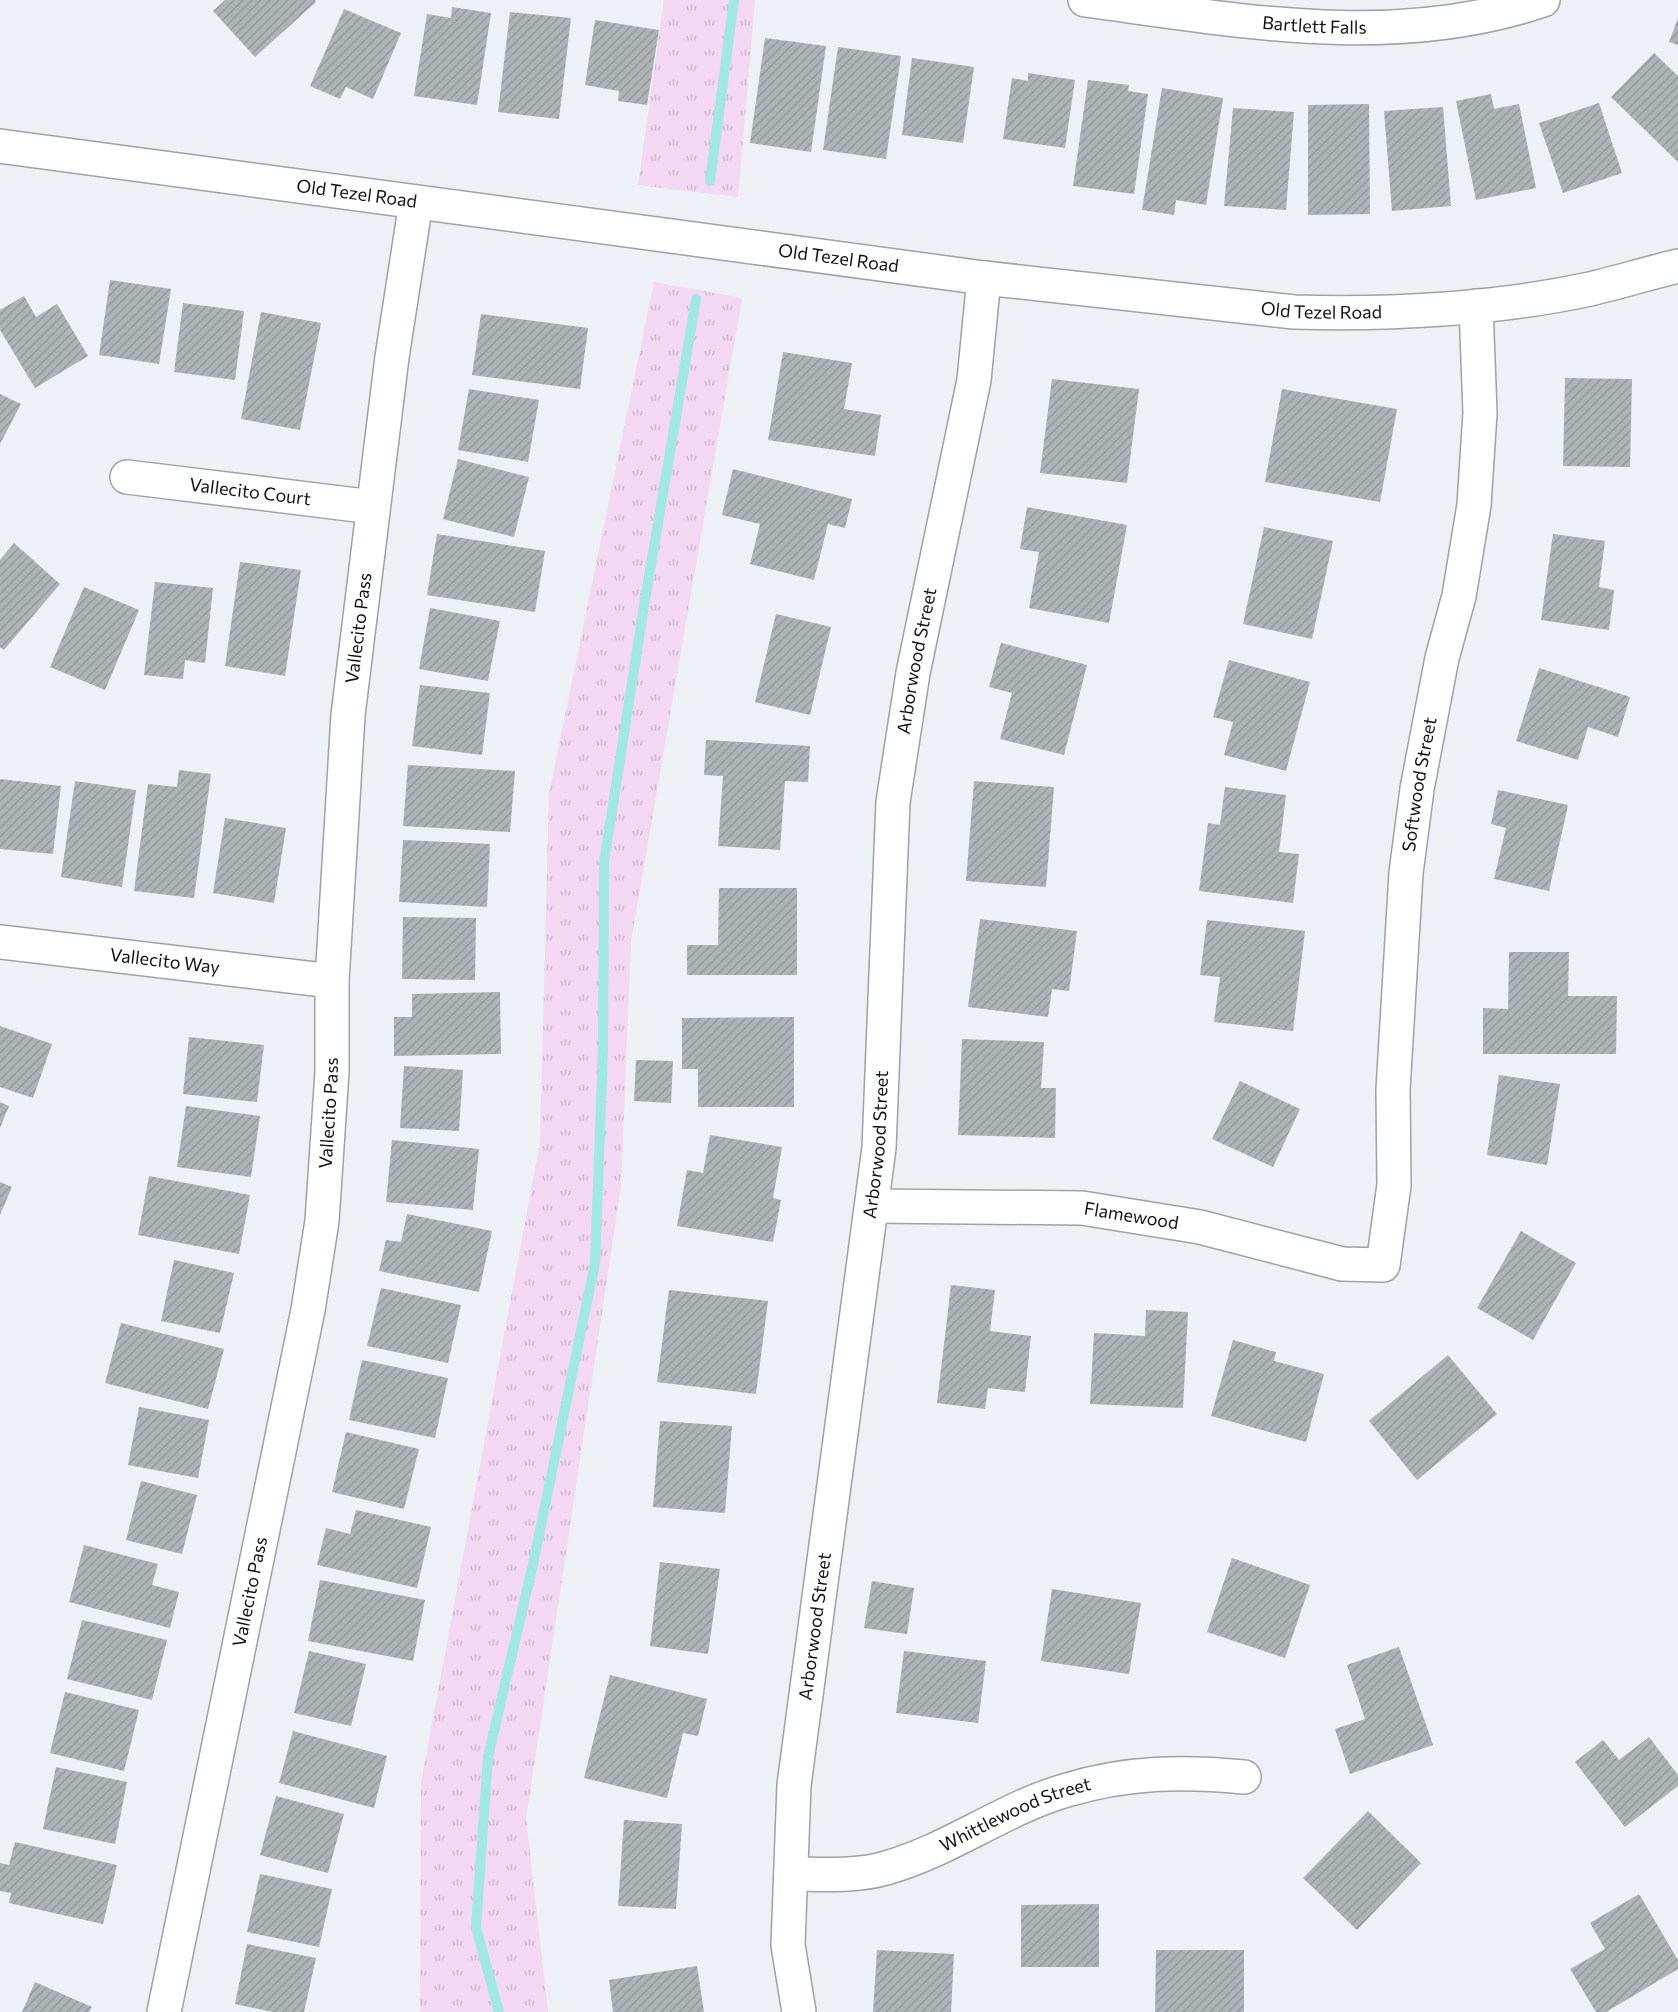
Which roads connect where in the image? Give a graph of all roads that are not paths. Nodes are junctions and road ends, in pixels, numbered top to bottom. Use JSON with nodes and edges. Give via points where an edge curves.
{"nodes":[{"id":1,"x":1085,"y":0,"type":"edge"},
{"id":2,"x":1543,"y":0,"type":"edge"},
{"id":3,"x":0,"y":146,"type":"edge"},
{"id":4,"x":416,"y":202,"type":"junction"},
{"id":5,"x":1678,"y":266,"type":"edge"},
{"id":6,"x":984,"y":278,"type":"junction"},
{"id":7,"x":1476,"y":306,"type":"junction"},
{"id":8,"x":127,"y":477,"type":"dead end"},
{"id":9,"x":373,"y":507,"type":"junction"},
{"id":10,"x":0,"y":942,"type":"edge"},
{"id":11,"x":332,"y":981,"type":"junction"},
{"id":12,"x":872,"y":1206,"type":"junction"},
{"id":13,"x":1383,"y":1265,"type":"joint"},
{"id":14,"x":1244,"y":1777,"type":"dead end"},
{"id":15,"x":791,"y":1874,"type":"junction"},
{"id":16,"x":164,"y":2012,"type":"edge"},
{"id":17,"x":799,"y":2012,"type":"edge"}],
"edges":[{"from":1,"to":2,"type":"street","name":"Bartlett Falls","via":[[1325,28],[1425,25],[1521,8]]},
{"from":3,"to":4,"type":"street","name":"Old Tezel Road"},
{"from":4,"to":6,"type":"street","name":"Old Tezel Road"},
{"from":4,"to":9,"type":"street","name":"Vallecito Pass"},
{"from":5,"to":7,"type":"street","name":"Old Tezel Road","via":[[1589,289]]},
{"from":6,"to":7,"type":"street","name":"Old Tezel Road","via":[[1294,312]]},
{"from":6,"to":12,"type":"street","name":"Arborwood Street","via":[[974,380],[913,673],[892,802],[879,1148]]},
{"from":7,"to":13,"type":"street","name":"Softwood Street","via":[[1480,412],[1474,505],[1459,596],[1442,658],[1416,789],[1407,863],[1393,1090],[1394,1185]]},
{"from":8,"to":9,"type":"street","name":"Vallecito Court"},
{"from":9,"to":11,"type":"street","name":"Vallecito Pass","via":[[348,715]]},
{"from":10,"to":11,"type":"street","name":"Vallecito Way"},
{"from":11,"to":16,"type":"street","name":"Vallecito Pass","via":[[331,1095],[322,1221],[308,1310]]},
{"from":12,"to":13,"type":"street","name":"Flamewood","via":[[1082,1208],[1200,1227],[1342,1264]]},
{"from":12,"to":15,"type":"street","name":"Arborwood Street","via":[[794,1785]]},
{"from":14,"to":15,"type":"street","name":"Whittlewood Street","via":[[1197,1773],[1109,1779],[1032,1803],[920,1857],[884,1869]]},
{"from":15,"to":17,"type":"street","name":"Arborwood Street","via":[[788,1945]]}]}
